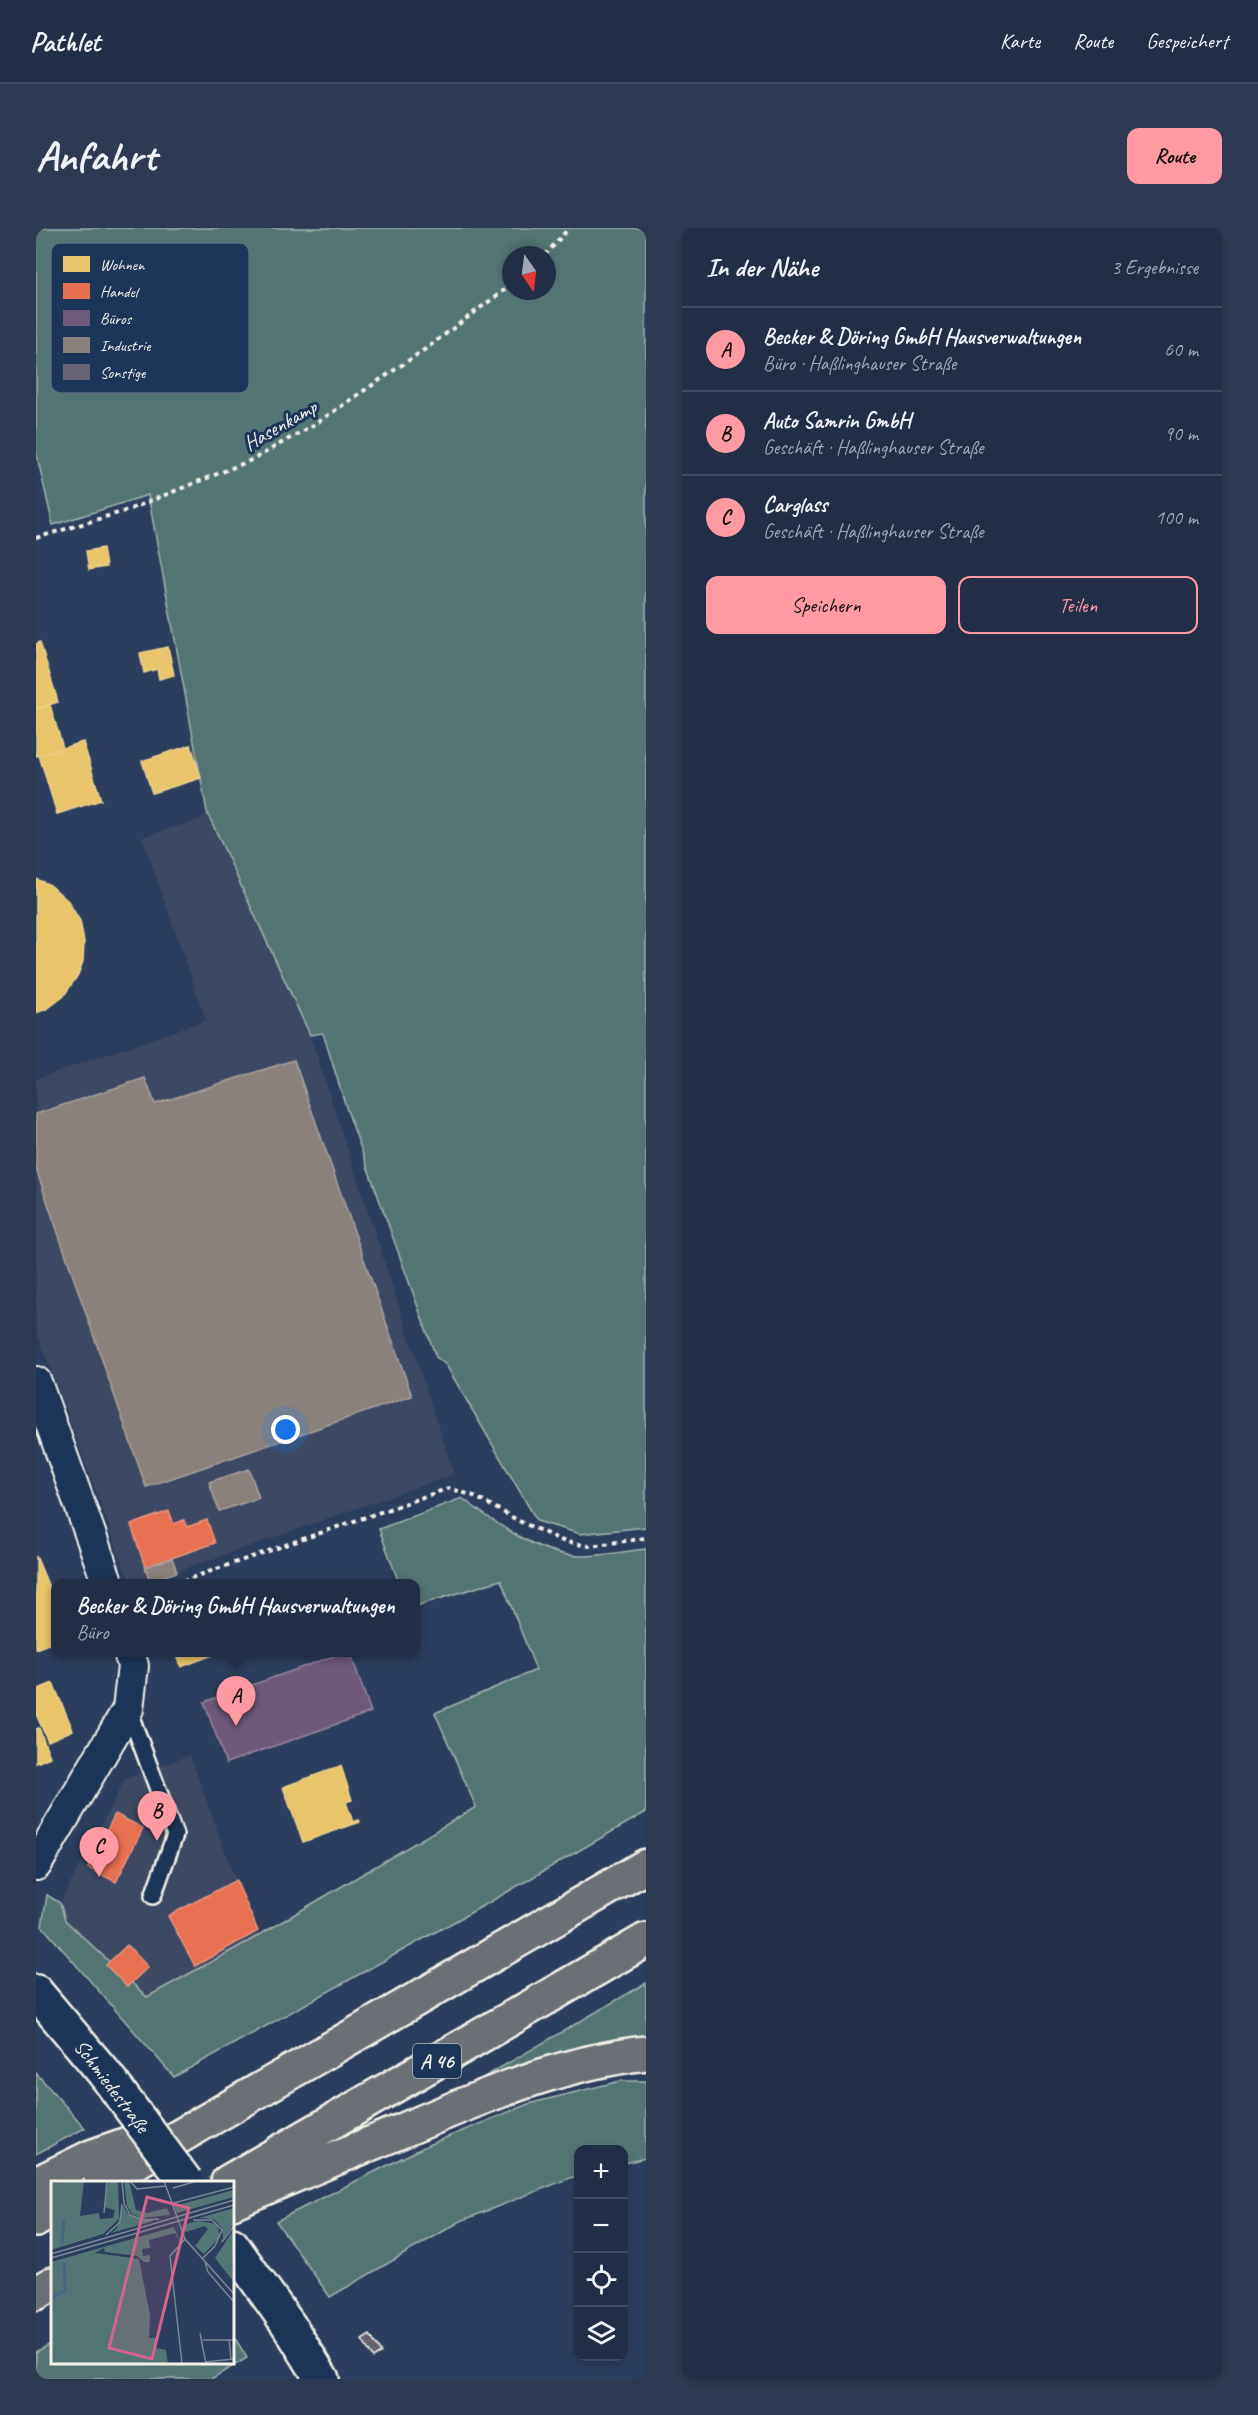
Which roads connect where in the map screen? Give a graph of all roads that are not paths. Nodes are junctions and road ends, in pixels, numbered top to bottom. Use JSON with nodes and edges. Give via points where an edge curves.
{"nodes":[{"id":1,"x":36,"y":1382,"type":"edge"},
{"id":2,"x":106,"y":1579,"type":"edge"},
{"id":3,"x":130,"y":1657,"type":"edge"},
{"id":4,"x":129,"y":1709,"type":"junction"},
{"id":5,"x":36,"y":1865,"type":"edge"},
{"id":6,"x":646,"y":1866,"type":"edge"},
{"id":7,"x":153,"y":1896,"type":"dead end"},
{"id":8,"x":646,"y":1940,"type":"edge"},
{"id":9,"x":36,"y":1992,"type":"edge"},
{"id":10,"x":646,"y":2053,"type":"edge"},
{"id":11,"x":229,"y":2108,"type":"junction"},
{"id":12,"x":102,"y":2181,"type":"edge"},
{"id":13,"x":185,"y":2181,"type":"edge"},
{"id":14,"x":230,"y":2181,"type":"edge"},
{"id":15,"x":36,"y":2184,"type":"edge"},
{"id":16,"x":234,"y":2201,"type":"edge"},
{"id":17,"x":51,"y":2211,"type":"edge"},
{"id":18,"x":36,"y":2220,"type":"edge"},
{"id":19,"x":234,"y":2248,"type":"edge"},
{"id":20,"x":51,"y":2285,"type":"edge"},
{"id":21,"x":36,"y":2294,"type":"edge"},
{"id":22,"x":313,"y":2376,"type":"edge"}],
"edges":[{"from":1,"to":2,"type":"street"},
{"from":3,"to":4,"type":"street"},
{"from":4,"to":5,"type":"street"},
{"from":4,"to":7,"type":"lane","via":[[175,1835]]},
{"from":6,"to":11,"type":"highway"},
{"from":8,"to":14,"type":"highway","number":"A 46"},
{"from":9,"to":13,"type":"main road","name":"Schmiedestraße","bridge":true,"via":[[105,2074]]},
{"from":10,"to":16,"type":"highway","via":[[582,2064],[522,2083]]},
{"from":11,"to":12,"type":"highway"},
{"from":11,"to":15,"type":"highway","via":[[92,2157]]},
{"from":17,"to":18,"type":"highway"},
{"from":19,"to":22,"type":"main road","via":[[254,2274]]},
{"from":20,"to":21,"type":"highway"}]}
